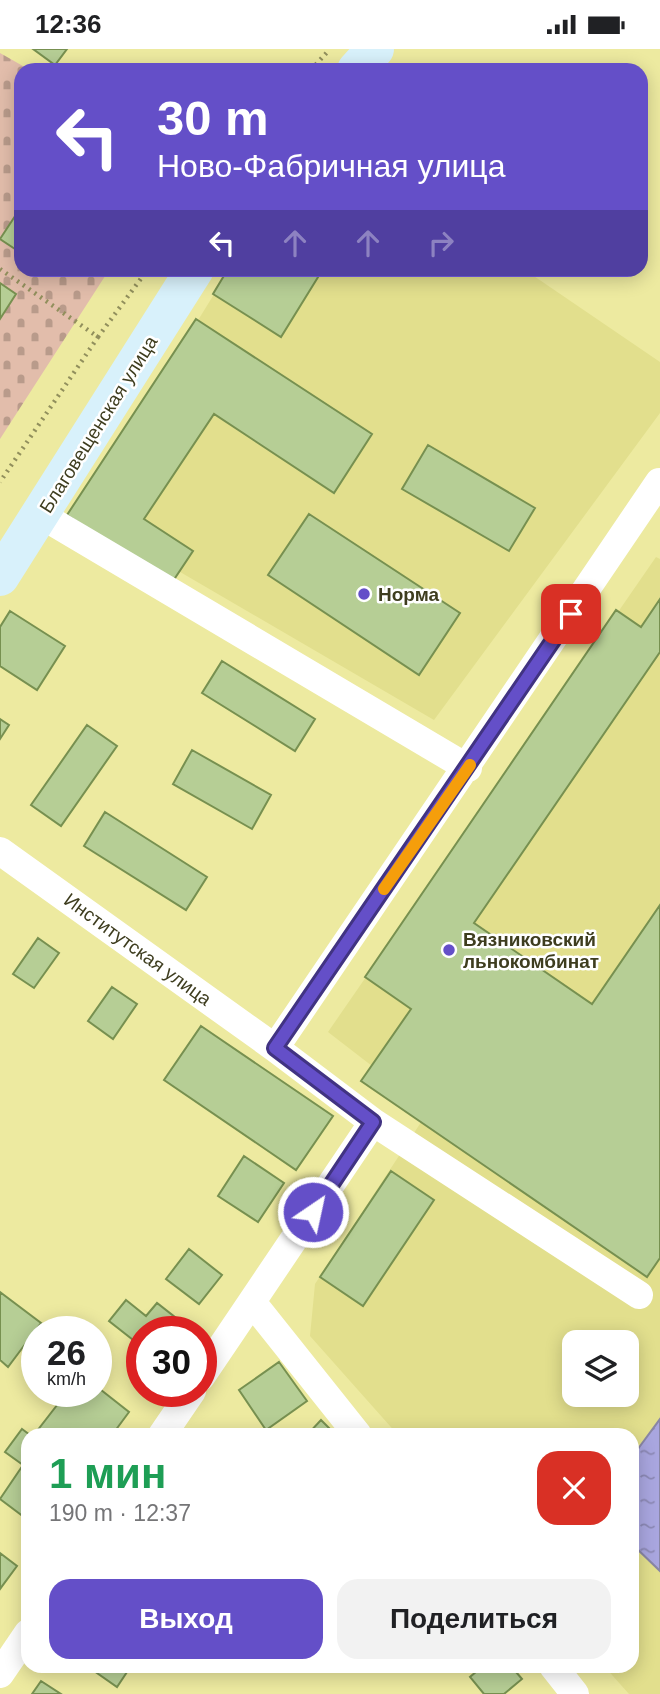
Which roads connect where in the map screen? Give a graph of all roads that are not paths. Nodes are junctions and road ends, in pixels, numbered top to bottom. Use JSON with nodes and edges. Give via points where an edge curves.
{"nodes":[{"id":1,"x":375,"y":49,"type":"edge"},
{"id":2,"x":362,"y":63,"type":"edge"},
{"id":3,"x":190,"y":277,"type":"edge"},
{"id":4,"x":659,"y":482,"type":"edge"},
{"id":5,"x":41,"y":515,"type":"junction"},
{"id":6,"x":0,"y":577,"type":"edge"},
{"id":7,"x":468,"y":768,"type":"junction"},
{"id":8,"x":0,"y":851,"type":"edge"},
{"id":9,"x":275,"y":1048,"type":"junction"},
{"id":10,"x":373,"y":1122,"type":"junction"},
{"id":11,"x":639,"y":1295,"type":"dead end"},
{"id":12,"x":252,"y":1302,"type":"junction"},
{"id":13,"x":217,"y":1353,"type":"edge"},
{"id":14,"x":181,"y":1407,"type":"edge"},
{"id":15,"x":167,"y":1428,"type":"edge"},
{"id":16,"x":352,"y":1428,"type":"edge"},
{"id":17,"x":21,"y":1643,"type":"edge"},
{"id":18,"x":558,"y":1673,"type":"edge"},
{"id":19,"x":0,"y":1674,"type":"edge"},
{"id":20,"x":575,"y":1694,"type":"edge"}],
"edges":[{"from":1,"to":2,"type":"main road"},
{"from":3,"to":5,"type":"main road","name":"Благовещенская улица"},
{"from":4,"to":7,"type":"street"},
{"from":5,"to":6,"type":"main road","name":"Благовещенская улица"},
{"from":5,"to":7,"type":"street"},
{"from":7,"to":9,"type":"street"},
{"from":8,"to":9,"type":"street","name":"Институтская улица"},
{"from":9,"to":10,"type":"street","name":"Институтская улица"},
{"from":10,"to":11,"type":"street","name":"Институтская улица"},
{"from":10,"to":12,"type":"street"},
{"from":12,"to":13,"type":"street"},
{"from":12,"to":16,"type":"street"},
{"from":14,"to":15,"type":"street"},
{"from":17,"to":19,"type":"street"},
{"from":18,"to":20,"type":"street"}]}
